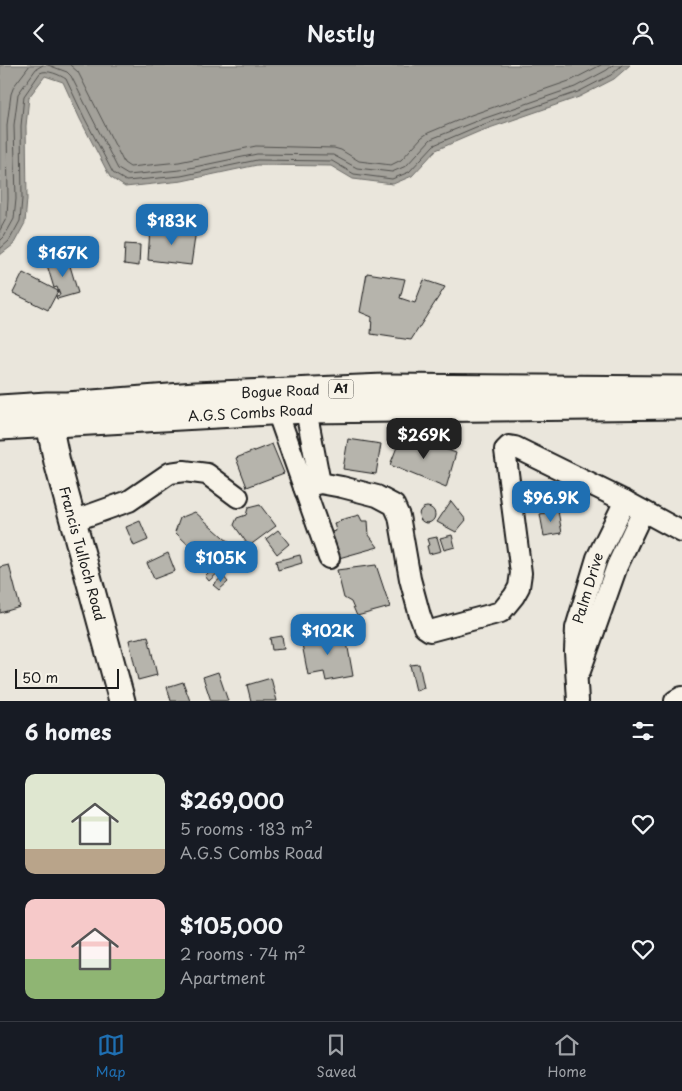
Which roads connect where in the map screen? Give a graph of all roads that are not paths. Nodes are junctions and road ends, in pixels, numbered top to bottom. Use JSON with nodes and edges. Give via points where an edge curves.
{"nodes":[{"id":1,"x":682,"y":389,"type":"edge"},
{"id":2,"x":682,"y":406,"type":"edge"},
{"id":3,"x":0,"y":408,"type":"edge"},
{"id":4,"x":306,"y":410,"type":"junction"},
{"id":5,"x":277,"y":411,"type":"junction"},
{"id":6,"x":48,"y":415,"type":"junction"},
{"id":7,"x":0,"y":427,"type":"edge"},
{"id":8,"x":312,"y":485,"type":"junction"},
{"id":9,"x":238,"y":497,"type":"dead end"},
{"id":10,"x":625,"y":501,"type":"junction"},
{"id":11,"x":643,"y":511,"type":"junction"},
{"id":12,"x":73,"y":521,"type":"junction"},
{"id":13,"x":682,"y":532,"type":"edge"},
{"id":14,"x":329,"y":558,"type":"dead end"},
{"id":15,"x":592,"y":572,"type":"junction"},
{"id":16,"x":612,"y":581,"type":"junction"},
{"id":17,"x":576,"y":680,"type":"junction"},
{"id":18,"x":682,"y":697,"type":"edge"},
{"id":19,"x":122,"y":701,"type":"edge"},
{"id":20,"x":578,"y":701,"type":"edge"},
{"id":21,"x":676,"y":701,"type":"edge"}],
"edges":[{"from":1,"to":6,"type":"main road","name":"Bogue Road","number":"A1","via":[[384,387],[195,395],[67,405]]},
{"from":2,"to":4,"type":"main road","name":"A.G.S Combs Road","number":"A1"},
{"from":3,"to":6,"type":"main road","name":"Bogue Road","number":"A1"},
{"from":4,"to":5,"type":"main road","name":"A.G.S Combs Road","number":"A1"},
{"from":4,"to":8,"type":"street"},
{"from":5,"to":6,"type":"main road","name":"A.G.S Combs Road","number":"A1","via":[[76,422]]},
{"from":5,"to":8,"type":"street"},
{"from":6,"to":7,"type":"main road","name":"A.G.S Combs Road","number":"A1"},
{"from":6,"to":12,"type":"main road","name":"Francis Tulloch Road"},
{"from":8,"to":10,"type":"street","via":[[342,487],[377,496],[394,505],[420,616],[424,627],[430,631],[501,612],[519,587],[521,573],[505,450],[509,446]]},
{"from":8,"to":14,"type":"street"},
{"from":9,"to":12,"type":"street","via":[[208,475],[184,471],[170,473],[129,501]]},
{"from":10,"to":11,"type":"street"},
{"from":10,"to":15,"type":"street","name":"Palm Drive"},
{"from":11,"to":13,"type":"street"},
{"from":11,"to":16,"type":"street","name":"Palm Drive"},
{"from":12,"to":19,"type":"main road","name":"Francis Tulloch Road"},
{"from":15,"to":16,"type":"street"},
{"from":15,"to":17,"type":"street","name":"Palm Drive","via":[[576,628]]},
{"from":16,"to":17,"type":"street","name":"Palm Drive"},
{"from":17,"to":20,"type":"street","name":"Palm Drive"},
{"from":18,"to":21,"type":"street"}]}
